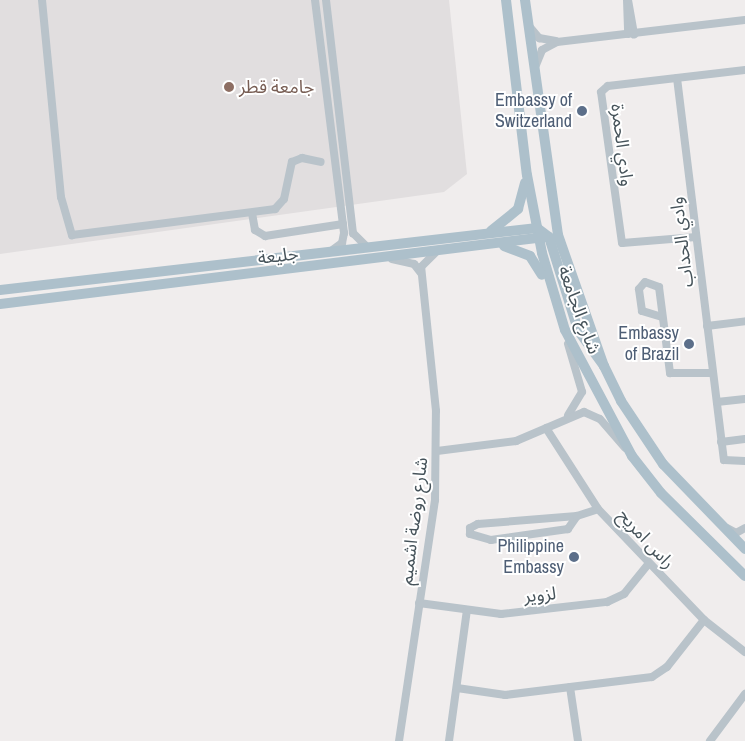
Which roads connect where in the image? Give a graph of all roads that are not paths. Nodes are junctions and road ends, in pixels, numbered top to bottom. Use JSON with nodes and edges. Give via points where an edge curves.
{"nodes":[{"id":1,"x":42,"y":0,"type":"edge"},
{"id":2,"x":316,"y":0,"type":"edge"},
{"id":3,"x":326,"y":0,"type":"edge"},
{"id":4,"x":506,"y":0,"type":"edge"},
{"id":5,"x":525,"y":0,"type":"edge"},
{"id":6,"x":627,"y":0,"type":"edge"},
{"id":7,"x":526,"y":12,"type":"junction"},
{"id":8,"x":745,"y":20,"type":"edge"},
{"id":9,"x":631,"y":34,"type":"junction"},
{"id":10,"x":566,"y":41,"type":"junction"},
{"id":11,"x":745,"y":70,"type":"edge"},
{"id":12,"x":677,"y":78,"type":"junction"},
{"id":13,"x":535,"y":79,"type":"junction"},
{"id":14,"x":321,"y":162,"type":"dead end"},
{"id":15,"x":526,"y":175,"type":"junction"},
{"id":16,"x":252,"y":213,"type":"junction"},
{"id":17,"x":342,"y":214,"type":"junction"},
{"id":18,"x":351,"y":214,"type":"junction"},
{"id":19,"x":343,"y":224,"type":"junction"},
{"id":20,"x":485,"y":234,"type":"junction"},
{"id":21,"x":546,"y":234,"type":"junction"},
{"id":22,"x":696,"y":237,"type":"junction"},
{"id":23,"x":491,"y":245,"type":"junction"},
{"id":24,"x":369,"y":248,"type":"junction"},
{"id":25,"x":329,"y":252,"type":"junction"},
{"id":26,"x":435,"y":253,"type":"junction"},
{"id":27,"x":392,"y":259,"type":"junction"},
{"id":28,"x":421,"y":273,"type":"junction"},
{"id":29,"x":98,"y":278,"type":"junction"},
{"id":30,"x":0,"y":282,"type":"edge"},
{"id":31,"x":29,"y":287,"type":"junction"},
{"id":32,"x":551,"y":289,"type":"junction"},
{"id":33,"x":0,"y":290,"type":"edge"},
{"id":34,"x":0,"y":297,"type":"edge"},
{"id":35,"x":0,"y":304,"type":"edge"},
{"id":36,"x":662,"y":317,"type":"junction"},
{"id":37,"x":745,"y":321,"type":"edge"},
{"id":38,"x":707,"y":326,"type":"junction"},
{"id":39,"x":565,"y":330,"type":"junction"},
{"id":40,"x":713,"y":372,"type":"junction"},
{"id":41,"x":745,"y":399,"type":"edge"},
{"id":42,"x":717,"y":402,"type":"junction"},
{"id":43,"x":568,"y":416,"type":"junction"},
{"id":44,"x":546,"y":428,"type":"junction"},
{"id":45,"x":745,"y":439,"type":"edge"},
{"id":46,"x":722,"y":442,"type":"junction"},
{"id":47,"x":628,"y":450,"type":"junction"},
{"id":48,"x":437,"y":451,"type":"junction"},
{"id":49,"x":745,"y":460,"type":"edge"},
{"id":50,"x":598,"y":509,"type":"junction"},
{"id":51,"x":576,"y":516,"type":"junction"},
{"id":52,"x":709,"y":516,"type":"junction"},
{"id":53,"x":745,"y":528,"type":"edge"},
{"id":54,"x":745,"y":549,"type":"edge"},
{"id":55,"x":648,"y":564,"type":"junction"},
{"id":56,"x":745,"y":576,"type":"edge"},
{"id":57,"x":419,"y":603,"type":"junction"},
{"id":58,"x":467,"y":610,"type":"junction"},
{"id":59,"x":704,"y":620,"type":"junction"},
{"id":60,"x":745,"y":652,"type":"edge"},
{"id":61,"x":457,"y":688,"type":"junction"},
{"id":62,"x":570,"y":688,"type":"junction"},
{"id":63,"x":745,"y":694,"type":"edge"},
{"id":64,"x":742,"y":706,"type":"edge"},
{"id":65,"x":399,"y":741,"type":"edge"},
{"id":66,"x":449,"y":741,"type":"edge"},
{"id":67,"x":578,"y":741,"type":"edge"},
{"id":68,"x":710,"y":741,"type":"edge"}],
"edges":[{"from":1,"to":16,"type":"street","via":[[62,197],[70,233]]},
{"from":2,"to":17,"type":"street"},
{"from":3,"to":18,"type":"street"},
{"from":4,"to":15,"type":"main road","name":"شارع الجامعة"},
{"from":5,"to":7,"type":"main road","name":"شارع الجامعة"},
{"from":6,"to":9,"type":"street"},
{"from":7,"to":10,"type":"street","via":[[530,29],[539,38]]},
{"from":7,"to":13,"type":"main road","name":"شارع الجامعة"},
{"from":8,"to":9,"type":"street"},
{"from":9,"to":10,"type":"street"},
{"from":10,"to":13,"type":"street","via":[[542,50]]},
{"from":11,"to":12,"type":"street","name":"وادي الحمرة"},
{"from":12,"to":22,"type":"street","name":"وادي الحداب"},
{"from":12,"to":22,"type":"street","name":"وادي الحمرة","via":[[608,86],[601,92],[622,243]]},
{"from":13,"to":21,"type":"main road","name":"شارع الجامعة"},
{"from":14,"to":16,"type":"street","via":[[302,158],[292,162],[281,206]]},
{"from":15,"to":20,"type":"main road","via":[[518,209]]},
{"from":15,"to":21,"type":"main road","name":"شارع الجامعة"},
{"from":16,"to":19,"type":"street","via":[[255,230],[265,236]]},
{"from":17,"to":18,"type":"street"},
{"from":17,"to":19,"type":"street"},
{"from":18,"to":24,"type":"street","via":[[355,239]]},
{"from":19,"to":25,"type":"street","via":[[343,240]]},
{"from":20,"to":21,"type":"main road","name":"جليعة"},
{"from":20,"to":24,"type":"main road","name":"جليعة"},
{"from":21,"to":23,"type":"main road","name":"جليعة"},
{"from":21,"to":32,"type":"main road","name":"شارع الجامعة"},
{"from":21,"to":52,"type":"main road","name":"شارع الجامعة","via":[[620,401],[658,457]]},
{"from":22,"to":38,"type":"street","name":"وادي الحداب"},
{"from":23,"to":26,"type":"main road","name":"جليعة"},
{"from":23,"to":32,"type":"main road","via":[[530,256]]},
{"from":24,"to":25,"type":"main road","name":"جليعة"},
{"from":25,"to":29,"type":"main road","name":"جليعة"},
{"from":26,"to":27,"type":"main road","name":"جليعة"},
{"from":26,"to":28,"type":"street","via":[[423,263]]},
{"from":27,"to":28,"type":"street","via":[[414,264]]},
{"from":27,"to":35,"type":"main road","name":"جليعة"},
{"from":28,"to":48,"type":"street","name":"شارع روضة اشميم"},
{"from":29,"to":31,"type":"main road","name":"جليعة"},
{"from":29,"to":34,"type":"main road","via":[[90,285]]},
{"from":30,"to":31,"type":"main road"},
{"from":31,"to":33,"type":"main road","name":"جليعة"},
{"from":32,"to":39,"type":"main road","name":"شارع الجامعة"},
{"from":36,"to":36,"type":"street","via":[[642,311],[639,289],[645,282],[658,287]]},
{"from":36,"to":40,"type":"street","via":[[672,375]]},
{"from":37,"to":38,"type":"street"},
{"from":38,"to":40,"type":"street","name":"وادي الحداب"},
{"from":39,"to":43,"type":"street","via":[[582,392]]},
{"from":39,"to":47,"type":"main road","name":"شارع الجامعة"},
{"from":40,"to":42,"type":"street","name":"وادي الحداب"},
{"from":41,"to":42,"type":"street"},
{"from":42,"to":46,"type":"street","name":"وادي الحداب"},
{"from":43,"to":44,"type":"street"},
{"from":43,"to":47,"type":"street","via":[[584,412],[597,416]]},
{"from":44,"to":48,"type":"street","via":[[502,444]]},
{"from":44,"to":50,"type":"street","name":"راس امريح"},
{"from":45,"to":46,"type":"street"},
{"from":46,"to":49,"type":"street","name":"وادي الحداب","via":[[725,462]]},
{"from":47,"to":56,"type":"main road","name":"شارع الجامعة","via":[[661,493]]},
{"from":48,"to":57,"type":"street","name":"شارع روضة اشميم"},
{"from":50,"to":51,"type":"street"},
{"from":50,"to":55,"type":"street","name":"راس امريح"},
{"from":51,"to":51,"type":"street","via":[[478,524],[470,528],[470,534],[491,540],[568,529]]},
{"from":52,"to":53,"type":"street","via":[[732,532]]},
{"from":52,"to":54,"type":"main road","name":"شارع الجامعة"},
{"from":55,"to":58,"type":"street","name":"لزوير","via":[[624,594],[606,602],[501,614]]},
{"from":55,"to":59,"type":"street","name":"راس امريح"},
{"from":57,"to":58,"type":"street","name":"لزوير"},
{"from":57,"to":65,"type":"street","name":"شارع روضة اشميم"},
{"from":58,"to":61,"type":"street"},
{"from":59,"to":60,"type":"street","name":"راس امريح"},
{"from":59,"to":62,"type":"street","via":[[660,674]]},
{"from":61,"to":62,"type":"street","via":[[505,696]]},
{"from":61,"to":66,"type":"street"},
{"from":62,"to":67,"type":"street"},
{"from":63,"to":64,"type":"street"},
{"from":64,"to":68,"type":"street"}]}
